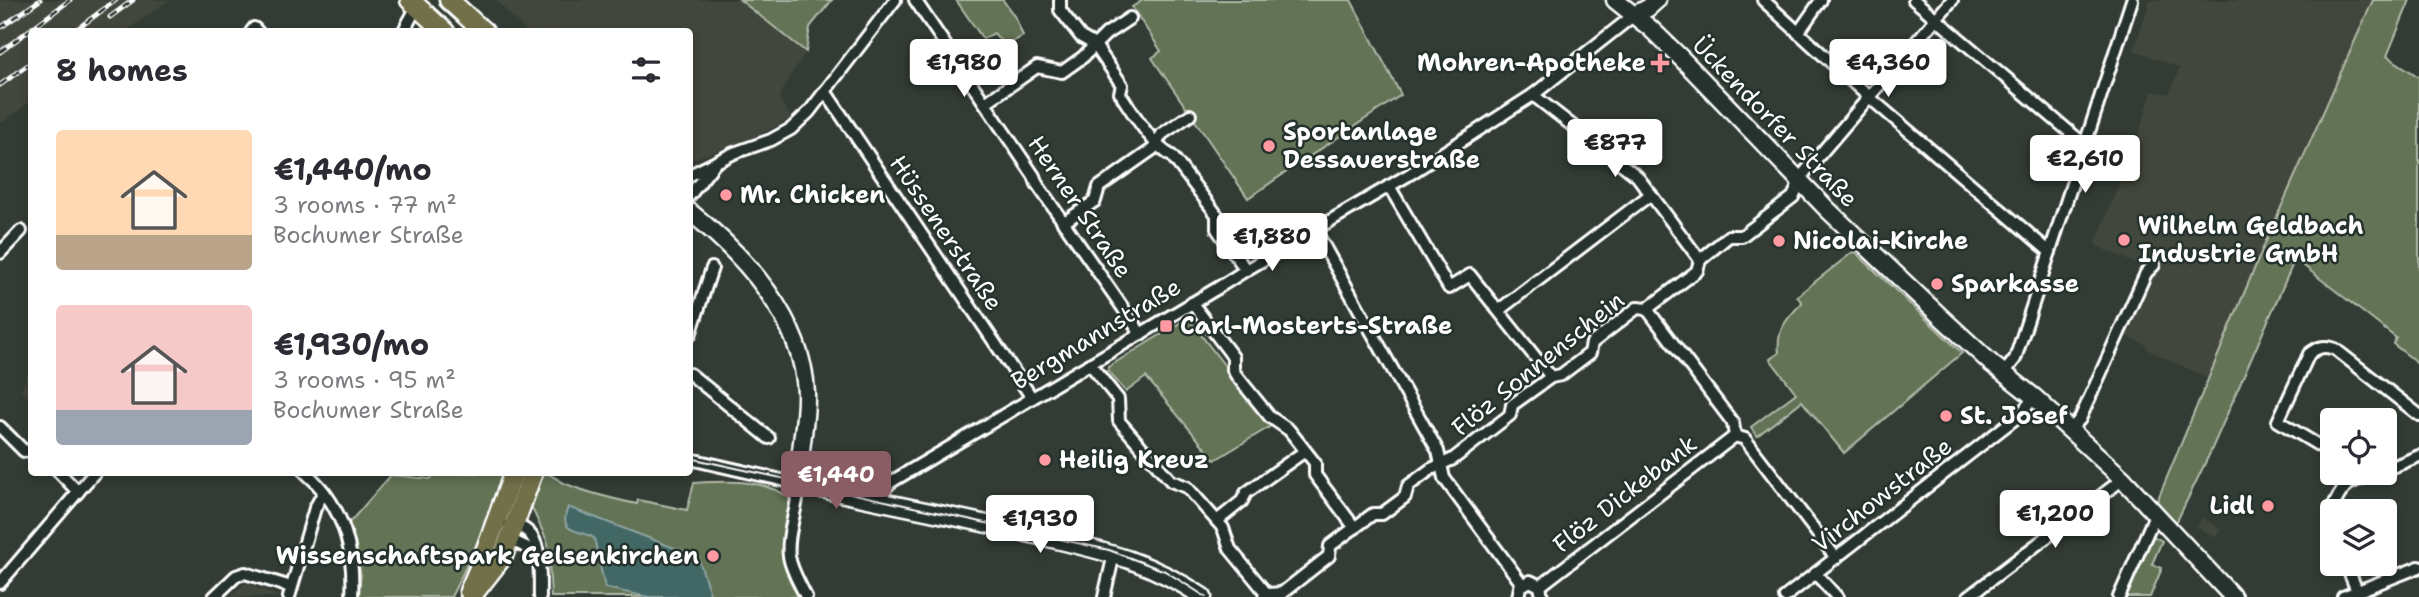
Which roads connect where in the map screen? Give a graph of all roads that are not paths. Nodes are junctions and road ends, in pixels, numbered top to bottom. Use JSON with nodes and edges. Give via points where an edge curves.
{"nodes":[{"id":1,"x":449,"y":0,"type":"edge"},
{"id":2,"x":895,"y":0,"type":"edge"},
{"id":3,"x":915,"y":0,"type":"edge"},
{"id":4,"x":1060,"y":0,"type":"edge"},
{"id":5,"x":1615,"y":0,"type":"edge"},
{"id":6,"x":1657,"y":0,"type":"edge"},
{"id":7,"x":1763,"y":0,"type":"edge"},
{"id":8,"x":1821,"y":0,"type":"edge"},
{"id":9,"x":1914,"y":0,"type":"edge"},
{"id":10,"x":1952,"y":0,"type":"edge"},
{"id":11,"x":2132,"y":0,"type":"edge"},
{"id":12,"x":416,"y":2,"type":"edge"},
{"id":13,"x":1634,"y":15,"type":"junction"},
{"id":14,"x":1130,"y":18,"type":"dead end"},
{"id":15,"x":1936,"y":19,"type":"junction"},
{"id":16,"x":405,"y":28,"type":"edge"},
{"id":17,"x":440,"y":28,"type":"edge"},
{"id":18,"x":480,"y":28,"type":"edge"},
{"id":19,"x":1798,"y":33,"type":"junction"},
{"id":20,"x":1095,"y":45,"type":"junction"},
{"id":21,"x":825,"y":91,"type":"junction"},
{"id":22,"x":1533,"y":95,"type":"junction"},
{"id":23,"x":1869,"y":97,"type":"junction"},
{"id":24,"x":985,"y":103,"type":"junction"},
{"id":25,"x":1190,"y":115,"type":"dead end"},
{"id":26,"x":1157,"y":142,"type":"junction"},
{"id":27,"x":2085,"y":145,"type":"junction"},
{"id":28,"x":715,"y":163,"type":"junction"},
{"id":29,"x":693,"y":174,"type":"edge"},
{"id":30,"x":1800,"y":181,"type":"junction"},
{"id":31,"x":1389,"y":186,"type":"junction"},
{"id":32,"x":693,"y":191,"type":"edge"},
{"id":33,"x":1651,"y":194,"type":"junction"},
{"id":34,"x":693,"y":215,"type":"edge"},
{"id":35,"x":1063,"y":223,"type":"junction"},
{"id":36,"x":693,"y":227,"type":"edge"},
{"id":37,"x":21,"y":230,"type":"dead end"},
{"id":38,"x":1315,"y":230,"type":"junction"},
{"id":39,"x":719,"y":240,"type":"junction"},
{"id":40,"x":2050,"y":252,"type":"junction"},
{"id":41,"x":0,"y":253,"type":"edge"},
{"id":42,"x":1700,"y":260,"type":"junction"},
{"id":43,"x":2154,"y":265,"type":"dead end"},
{"id":44,"x":712,"y":268,"type":"dead end"},
{"id":45,"x":1246,"y":270,"type":"junction"},
{"id":46,"x":1192,"y":303,"type":"junction"},
{"id":47,"x":1647,"y":309,"type":"junction"},
{"id":48,"x":1499,"y":310,"type":"junction"},
{"id":49,"x":693,"y":326,"type":"edge"},
{"id":50,"x":1141,"y":334,"type":"junction"},
{"id":51,"x":1090,"y":364,"type":"junction"},
{"id":52,"x":2004,"y":373,"type":"junction"},
{"id":53,"x":693,"y":376,"type":"edge"},
{"id":54,"x":1551,"y":377,"type":"junction"},
{"id":55,"x":2034,"y":397,"type":"junction"},
{"id":56,"x":1032,"y":398,"type":"junction"},
{"id":57,"x":2419,"y":415,"type":"edge"},
{"id":58,"x":0,"y":428,"type":"edge"},
{"id":59,"x":2070,"y":430,"type":"junction"},
{"id":60,"x":1735,"y":436,"type":"junction"},
{"id":61,"x":769,"y":438,"type":"dead end"},
{"id":62,"x":2320,"y":446,"type":"edge"},
{"id":63,"x":28,"y":450,"type":"edge"},
{"id":64,"x":1305,"y":450,"type":"junction"},
{"id":65,"x":2419,"y":456,"type":"edge"},
{"id":66,"x":693,"y":460,"type":"edge"},
{"id":67,"x":1440,"y":465,"type":"junction"},
{"id":68,"x":2397,"y":465,"type":"edge"},
{"id":69,"x":63,"y":476,"type":"edge"},
{"id":70,"x":92,"y":476,"type":"edge"},
{"id":71,"x":309,"y":476,"type":"edge"},
{"id":72,"x":513,"y":476,"type":"edge"},
{"id":73,"x":532,"y":476,"type":"edge"},
{"id":74,"x":2123,"y":479,"type":"junction"},
{"id":75,"x":799,"y":484,"type":"junction"},
{"id":76,"x":78,"y":492,"type":"junction"},
{"id":77,"x":324,"y":492,"type":"junction"},
{"id":78,"x":881,"y":503,"type":"junction"},
{"id":79,"x":2156,"y":513,"type":"junction"},
{"id":80,"x":1217,"y":521,"type":"junction"},
{"id":81,"x":495,"y":525,"type":"junction"},
{"id":82,"x":1355,"y":528,"type":"junction"},
{"id":83,"x":511,"y":533,"type":"junction"},
{"id":84,"x":1114,"y":554,"type":"junction"},
{"id":85,"x":1836,"y":558,"type":"junction"},
{"id":86,"x":2419,"y":567,"type":"edge"},
{"id":87,"x":1815,"y":574,"type":"junction"},
{"id":88,"x":2351,"y":576,"type":"edge"},
{"id":89,"x":0,"y":583,"type":"edge"},
{"id":90,"x":1522,"y":584,"type":"junction"},
{"id":91,"x":2357,"y":591,"type":"junction"},
{"id":92,"x":290,"y":592,"type":"edge"},
{"id":93,"x":1541,"y":592,"type":"edge"},
{"id":94,"x":1266,"y":596,"type":"edge"},
{"id":95,"x":214,"y":597,"type":"edge"},
{"id":96,"x":352,"y":597,"type":"edge"},
{"id":97,"x":468,"y":597,"type":"edge"},
{"id":98,"x":540,"y":597,"type":"edge"},
{"id":99,"x":806,"y":597,"type":"edge"},
{"id":100,"x":1104,"y":597,"type":"edge"},
{"id":101,"x":1203,"y":597,"type":"edge"},
{"id":102,"x":1518,"y":597,"type":"edge"},
{"id":103,"x":1785,"y":597,"type":"edge"},
{"id":104,"x":1837,"y":597,"type":"edge"},
{"id":105,"x":1968,"y":597,"type":"edge"},
{"id":106,"x":2119,"y":597,"type":"edge"},
{"id":107,"x":2233,"y":597,"type":"edge"},
{"id":108,"x":2343,"y":597,"type":"edge"}],
"edges":[{"from":1,"to":18,"type":"main road"},
{"from":2,"to":21,"type":"street"},
{"from":3,"to":24,"type":"street","name":"Herner Straße"},
{"from":4,"to":20,"type":"street","via":[[1060,10],[1082,37]]},
{"from":5,"to":13,"type":"main road","name":"Ückendorfer Straße"},
{"from":6,"to":13,"type":"main road","name":"Bergmannstraße"},
{"from":7,"to":19,"type":"street"},
{"from":8,"to":19,"type":"street"},
{"from":9,"to":15,"type":"street"},
{"from":10,"to":15,"type":"street","name":"Flöz Sonnenschein"},
{"from":11,"to":27,"type":"street"},
{"from":12,"to":16,"type":"street"},
{"from":12,"to":17,"type":"main road"},
{"from":13,"to":22,"type":"street","name":"Bergmannstraße"},
{"from":13,"to":30,"type":"main road","name":"Ückendorfer Straße"},
{"from":14,"to":20,"type":"street"},
{"from":15,"to":23,"type":"street","name":"Flöz Sonnenschein"},
{"from":15,"to":27,"type":"street"},
{"from":19,"to":23,"type":"street"},
{"from":20,"to":24,"type":"street","via":[[1062,72],[1037,67]]},
{"from":20,"to":26,"type":"street","via":[[1122,85],[1121,96]]},
{"from":21,"to":28,"type":"street","via":[[791,129]]},
{"from":21,"to":56,"type":"street","name":"Hüssenerstraße"},
{"from":22,"to":31,"type":"street","name":"Bergmannstraße"},
{"from":22,"to":33,"type":"street","via":[[1637,176]]},
{"from":23,"to":30,"type":"street","name":"Flöz Sonnenschein"},
{"from":23,"to":40,"type":"street"},
{"from":24,"to":35,"type":"street","name":"Herner Straße"},
{"from":25,"to":26,"type":"street"},
{"from":26,"to":35,"type":"street","via":[[1099,187],[1095,201]]},
{"from":26,"to":45,"type":"street","via":[[1217,215],[1217,229]]},
{"from":27,"to":40,"type":"street"},
{"from":28,"to":29,"type":"street"},
{"from":28,"to":32,"type":"street"},
{"from":30,"to":42,"type":"street","name":"Flöz Sonnenschein","via":[[1793,197],[1742,236],[1729,236]]},
{"from":30,"to":52,"type":"main road","name":"Ückendorfer Straße"},
{"from":31,"to":38,"type":"street","name":"Bergmannstraße"},
{"from":31,"to":48,"type":"street","via":[[1449,288],[1470,275]]},
{"from":33,"to":42,"type":"street"},
{"from":33,"to":48,"type":"street"},
{"from":34,"to":39,"type":"main road"},
{"from":35,"to":50,"type":"street","name":"Herner Straße"},
{"from":36,"to":39,"type":"main road"},
{"from":37,"to":41,"type":"street"},
{"from":38,"to":45,"type":"street","name":"Bergmannstraße"},
{"from":38,"to":67,"type":"street","via":[[1438,451]]},
{"from":39,"to":75,"type":"main road","via":[[761,280],[782,314],[799,356],[806,389]]},
{"from":40,"to":52,"type":"street","via":[[2015,359]]},
{"from":42,"to":47,"type":"street","name":"Flöz Sonnenschein","via":[[1697,271]]},
{"from":43,"to":59,"type":"street","via":[[2146,273],[2080,419]]},
{"from":44,"to":49,"type":"street"},
{"from":45,"to":46,"type":"street","name":"Bergmannstraße"},
{"from":46,"to":50,"type":"street","name":"Bergmannstraße"},
{"from":46,"to":64,"type":"street","via":[[1233,357],[1236,375]]},
{"from":47,"to":54,"type":"street","name":"Flöz Sonnenschein","via":[[1637,308],[1592,343],[1590,353],[1562,375]]},
{"from":47,"to":60,"type":"street","via":[[1733,423]]},
{"from":48,"to":54,"type":"street"},
{"from":50,"to":51,"type":"street","name":"Bergmannstraße"},
{"from":51,"to":56,"type":"street","name":"Bergmannstraße"},
{"from":51,"to":80,"type":"street","via":[[1118,399],[1119,421],[1171,481],[1187,487]]},
{"from":52,"to":55,"type":"main road","name":"Ückendorfer Straße"},
{"from":53,"to":61,"type":"street"},
{"from":54,"to":67,"type":"street","name":"Flöz Sonnenschein","via":[[1512,405],[1510,415]]},
{"from":55,"to":59,"type":"main road","name":"Ückendorfer Straße"},
{"from":55,"to":85,"type":"street","name":"Virchowstraße","via":[[2021,414]]},
{"from":56,"to":78,"type":"street","name":"Bergmannstraße","via":[[891,482]]},
{"from":57,"to":62,"type":"street","via":[[2335,349],[2318,347],[2309,354],[2278,421]]},
{"from":58,"to":63,"type":"street"},
{"from":59,"to":74,"type":"main road","name":"Ückendorfer Straße"},
{"from":60,"to":85,"type":"street","via":[[1745,439]]},
{"from":60,"to":93,"type":"street","name":"Flöz Dickebank"},
{"from":64,"to":80,"type":"street","via":[[1246,493]]},
{"from":64,"to":82,"type":"street","via":[[1315,463],[1315,475]]},
{"from":65,"to":68,"type":"street"},
{"from":66,"to":75,"type":"street"},
{"from":67,"to":82,"type":"street","name":"Flöz Sonnenschein","via":[[1408,486],[1405,497]]},
{"from":67,"to":90,"type":"street","via":[[1444,478]]},
{"from":69,"to":76,"type":"street"},
{"from":70,"to":76,"type":"street"},
{"from":71,"to":77,"type":"street"},
{"from":72,"to":81,"type":"main road"},
{"from":73,"to":83,"type":"main road"},
{"from":74,"to":79,"type":"main road","name":"Ückendorfer Straße"},
{"from":74,"to":105,"type":"street"},
{"from":75,"to":78,"type":"main road"},
{"from":75,"to":99,"type":"street","via":[[789,556]]},
{"from":76,"to":89,"type":"street"},
{"from":77,"to":92,"type":"street"},
{"from":77,"to":96,"type":"street","via":[[344,525],[351,551]]},
{"from":78,"to":84,"type":"main road"},
{"from":79,"to":106,"type":"street"},
{"from":79,"to":107,"type":"main road","name":"Ückendorfer Straße"},
{"from":80,"to":94,"type":"street","via":[[1230,549]]},
{"from":81,"to":83,"type":"street"},
{"from":81,"to":97,"type":"main road"},
{"from":82,"to":94,"type":"street","name":"Flöz Sonnenschein","via":[[1331,546],[1329,556],[1282,593]]},
{"from":83,"to":97,"type":"main road","via":[[500,561]]},
{"from":83,"to":98,"type":"street","via":[[538,563]]},
{"from":84,"to":100,"type":"street"},
{"from":84,"to":101,"type":"main road","via":[[1153,568]]},
{"from":85,"to":87,"type":"street","name":"Virchowstraße"},
{"from":86,"to":91,"type":"street"},
{"from":87,"to":103,"type":"street","name":"Virchowstraße"},
{"from":87,"to":104,"type":"street"},
{"from":88,"to":91,"type":"street"},
{"from":90,"to":93,"type":"street","via":[[1534,582]]},
{"from":90,"to":102,"type":"street"},
{"from":91,"to":108,"type":"street"},
{"from":92,"to":95,"type":"street","via":[[245,573]]}]}
